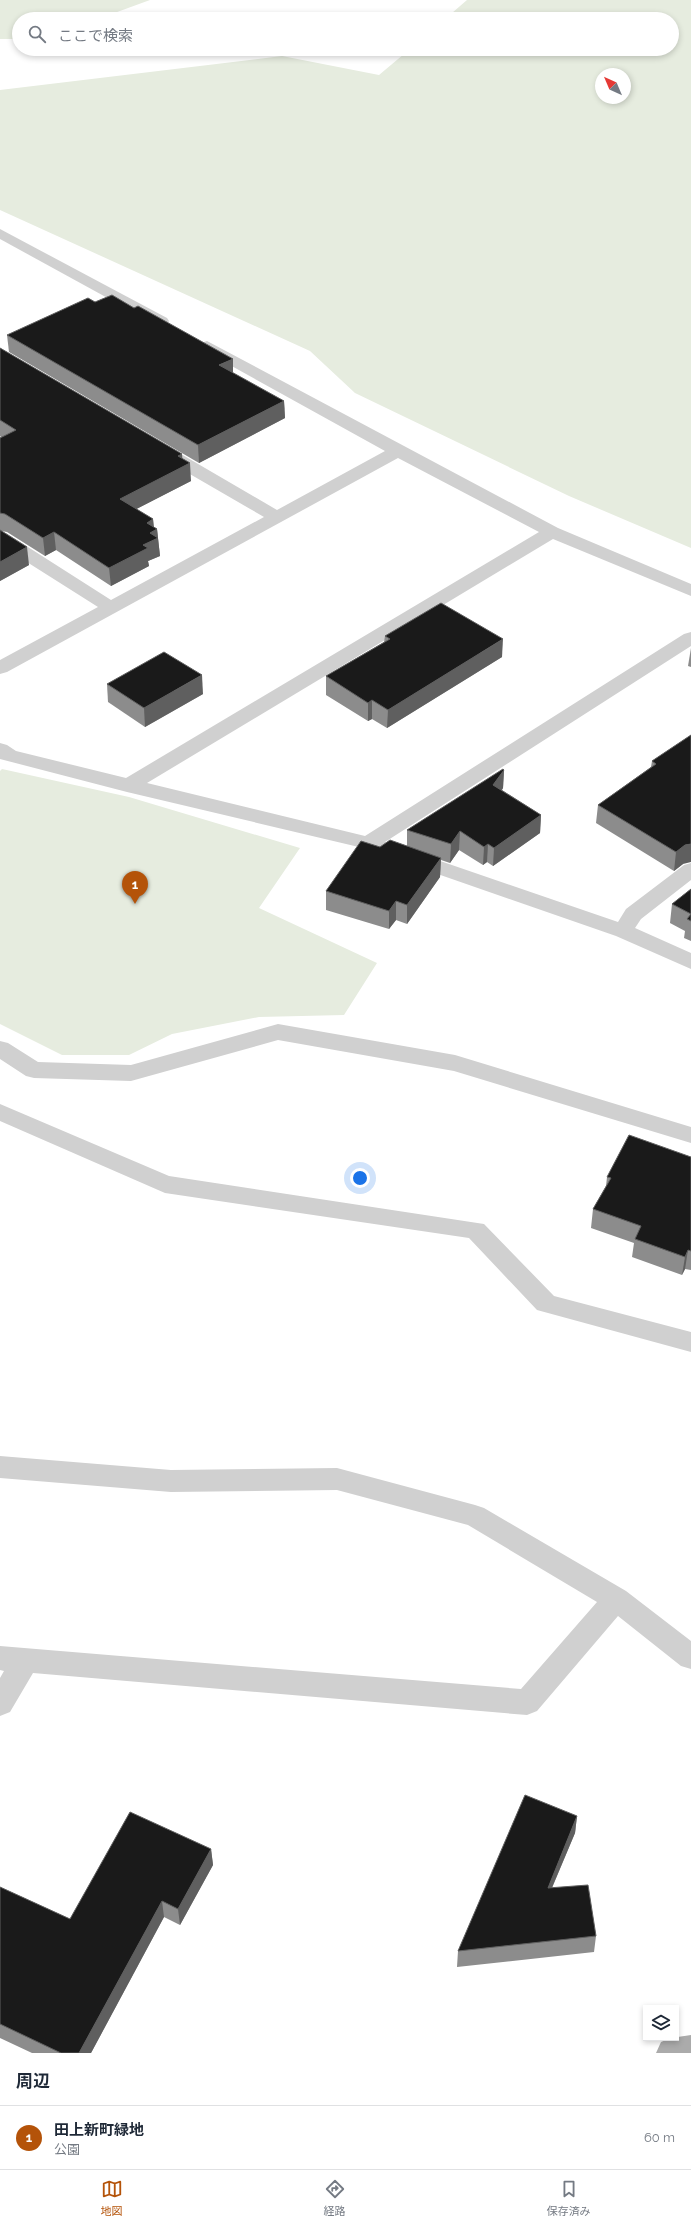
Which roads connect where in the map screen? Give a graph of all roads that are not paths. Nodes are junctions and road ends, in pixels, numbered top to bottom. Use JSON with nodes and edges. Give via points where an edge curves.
{"nodes":[{"id":1,"x":0,"y":233,"type":"edge"},
{"id":2,"x":174,"y":329,"type":"edge"},
{"id":3,"x":195,"y":340,"type":"edge"},
{"id":4,"x":148,"y":442,"type":"edge"},
{"id":5,"x":398,"y":451,"type":"junction"},
{"id":6,"x":277,"y":517,"type":"junction"},
{"id":7,"x":552,"y":532,"type":"junction"},
{"id":8,"x":0,"y":536,"type":"edge"},
{"id":9,"x":691,"y":591,"type":"edge"},
{"id":10,"x":111,"y":608,"type":"junction"},
{"id":11,"x":691,"y":638,"type":"edge"},
{"id":12,"x":0,"y":668,"type":"edge"},
{"id":13,"x":0,"y":749,"type":"edge"},
{"id":14,"x":127,"y":786,"type":"junction"},
{"id":15,"x":368,"y":843,"type":"junction"},
{"id":16,"x":691,"y":870,"type":"edge"},
{"id":17,"x":624,"y":931,"type":"junction"},
{"id":18,"x":691,"y":962,"type":"edge"},
{"id":19,"x":0,"y":1048,"type":"edge"},
{"id":20,"x":0,"y":1112,"type":"edge"},
{"id":21,"x":691,"y":1135,"type":"edge"},
{"id":22,"x":691,"y":1342,"type":"edge"},
{"id":23,"x":0,"y":1468,"type":"edge"},
{"id":24,"x":616,"y":1599,"type":"junction"},
{"id":25,"x":0,"y":1658,"type":"edge"},
{"id":26,"x":691,"y":1658,"type":"edge"},
{"id":27,"x":26,"y":1660,"type":"junction"},
{"id":28,"x":0,"y":1703,"type":"edge"},
{"id":29,"x":691,"y":2051,"type":"edge"},
{"id":30,"x":672,"y":2053,"type":"edge"}],
"edges":[{"from":1,"to":2,"type":"street"},
{"from":3,"to":5,"type":"street"},
{"from":4,"to":6,"type":"street"},
{"from":5,"to":6,"type":"street"},
{"from":5,"to":7,"type":"street"},
{"from":6,"to":10,"type":"street"},
{"from":7,"to":9,"type":"street"},
{"from":7,"to":14,"type":"street"},
{"from":8,"to":10,"type":"street"},
{"from":10,"to":12,"type":"street"},
{"from":11,"to":15,"type":"street"},
{"from":13,"to":14,"type":"street","via":[[9,756]]},
{"from":14,"to":15,"type":"street"},
{"from":15,"to":17,"type":"street"},
{"from":16,"to":17,"type":"street","via":[[634,914]]},
{"from":17,"to":18,"type":"street"},
{"from":19,"to":21,"type":"street","via":[[34,1070],[131,1073],[278,1032],[455,1063]]},
{"from":20,"to":22,"type":"street","via":[[165,1184],[476,1230],[546,1303]]},
{"from":23,"to":24,"type":"street","via":[[171,1482],[337,1479],[475,1516]]},
{"from":24,"to":26,"type":"street"},
{"from":24,"to":27,"type":"street","via":[[527,1702]]},
{"from":25,"to":27,"type":"street"},
{"from":27,"to":28,"type":"street"},
{"from":29,"to":30,"type":"main road"}]}
